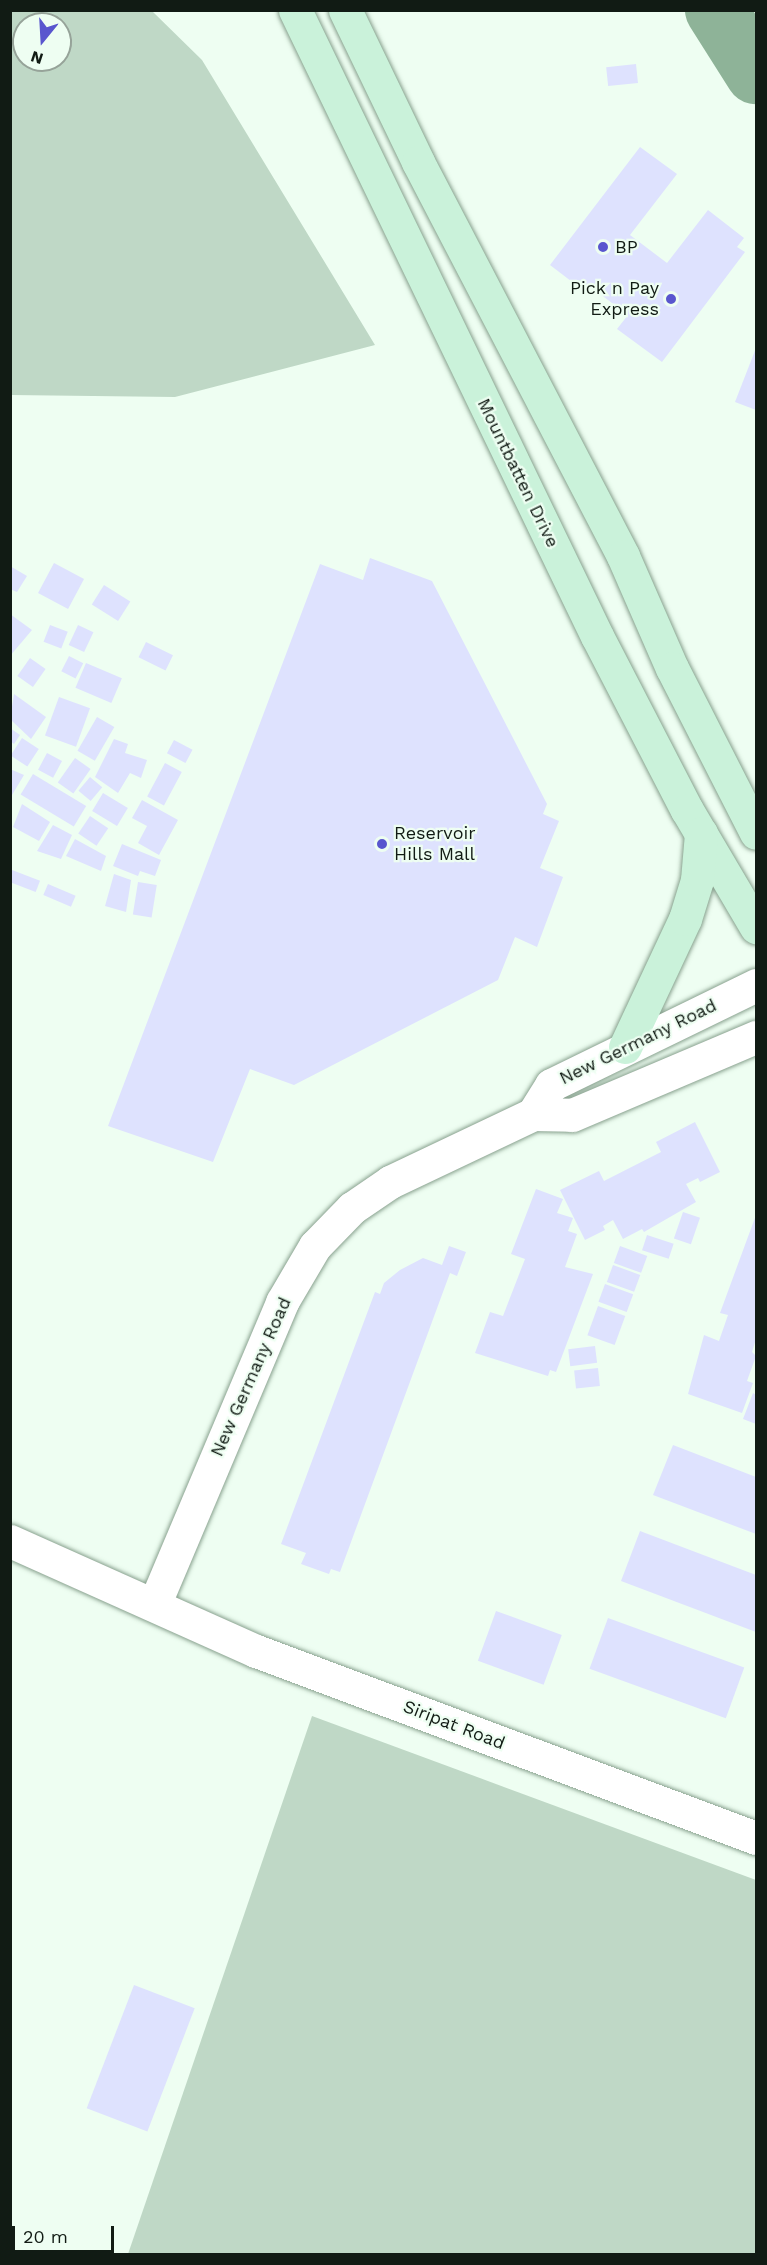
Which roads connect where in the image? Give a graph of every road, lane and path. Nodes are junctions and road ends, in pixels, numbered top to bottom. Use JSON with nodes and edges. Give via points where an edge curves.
{"nodes":[{"id":1,"x":295,"y":10,"type":"edge"},
{"id":2,"x":345,"y":10,"type":"edge"},
{"id":3,"x":701,"y":833,"type":"junction"},
{"id":4,"x":756,"y":833,"type":"edge"},
{"id":5,"x":756,"y":927,"type":"edge"},
{"id":6,"x":756,"y":985,"type":"edge"},
{"id":7,"x":756,"y":1037,"type":"edge"},
{"id":8,"x":626,"y":1047,"type":"junction"},
{"id":9,"x":533,"y":1114,"type":"junction"},
{"id":10,"x":10,"y":1542,"type":"edge"},
{"id":11,"x":155,"y":1603,"type":"junction"},
{"id":12,"x":756,"y":1838,"type":"edge"}],
"edges":[{"from":1,"to":3,"type":"main road","name":"Mountbatten Drive","via":[[597,636]]},
{"from":2,"to":4,"type":"main road","via":[[623,556],[669,660]]},
{"from":3,"to":5,"type":"main road","name":"Mountbatten Drive"},
{"from":3,"to":8,"type":"main road","via":[[697,880],[685,919]]},
{"from":6,"to":8,"type":"street","name":"New Germany Road"},
{"from":7,"to":9,"type":"street","name":"New Germany Road","via":[[572,1114]]},
{"from":8,"to":9,"type":"street","name":"New Germany Road","via":[[551,1085]]},
{"from":9,"to":11,"type":"street","name":"New Germany Road","via":[[390,1182],[352,1208],[315,1246],[282,1302]]},
{"from":10,"to":11,"type":"street"},
{"from":11,"to":12,"type":"street","name":"Siripat Road","via":[[256,1651]]}]}
